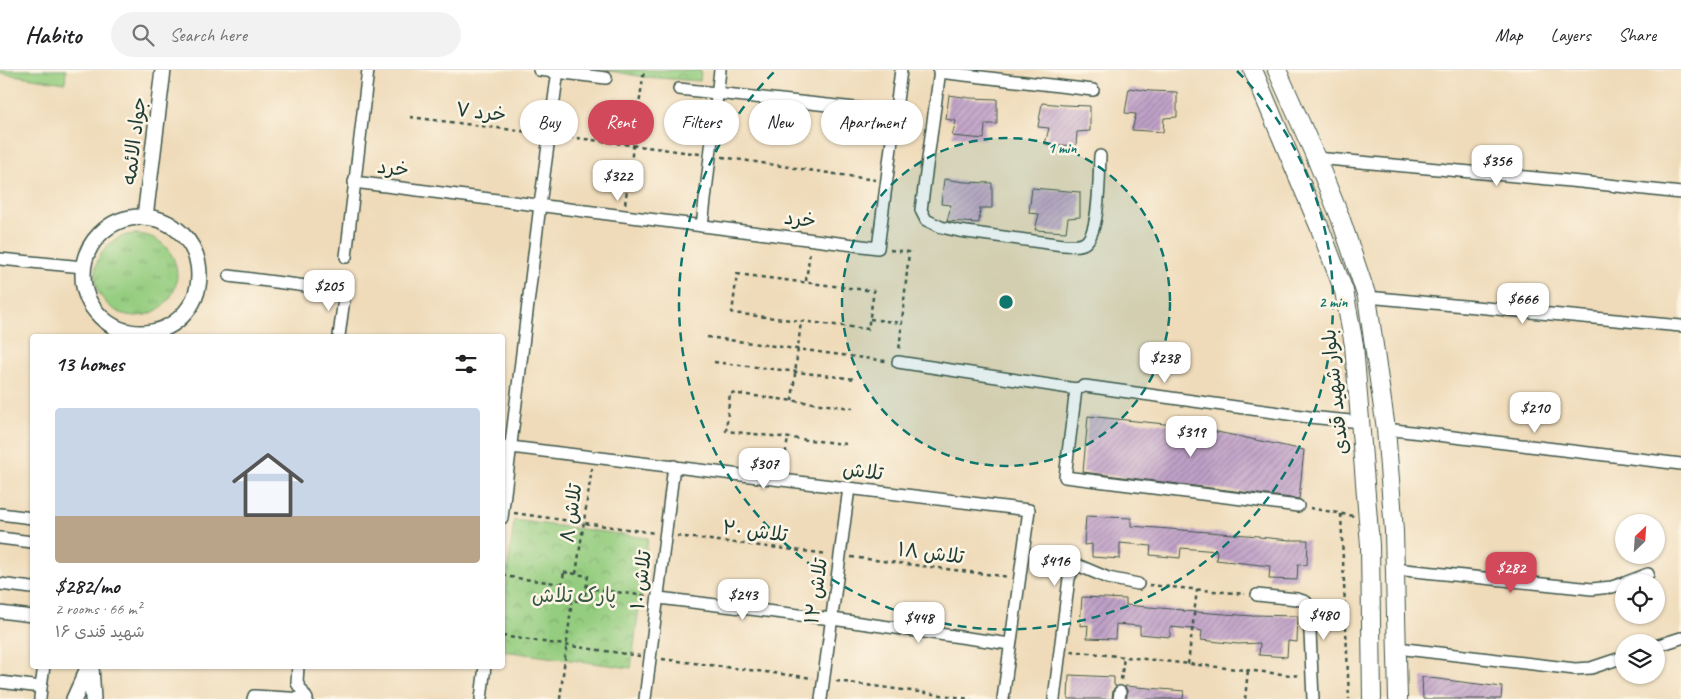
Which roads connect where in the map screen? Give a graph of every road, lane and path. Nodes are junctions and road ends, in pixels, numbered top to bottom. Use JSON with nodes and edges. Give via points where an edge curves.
{"nodes":[{"id":1,"x":163,"y":70,"type":"edge"},
{"id":2,"x":368,"y":70,"type":"edge"},
{"id":3,"x":539,"y":70,"type":"edge"},
{"id":4,"x":644,"y":70,"type":"edge"},
{"id":5,"x":720,"y":70,"type":"edge"},
{"id":6,"x":901,"y":70,"type":"edge"},
{"id":7,"x":1276,"y":70,"type":"edge"},
{"id":8,"x":557,"y":71,"type":"edge"},
{"id":9,"x":940,"y":71,"type":"edge"},
{"id":10,"x":1255,"y":76,"type":"edge"},
{"id":11,"x":606,"y":78,"type":"dead end"},
{"id":12,"x":679,"y":89,"type":"dead end"},
{"id":13,"x":1093,"y":90,"type":"dead end"},
{"id":14,"x":717,"y":94,"type":"junction"},
{"id":15,"x":553,"y":100,"type":"edge"},
{"id":16,"x":821,"y":105,"type":"edge"},
{"id":17,"x":1294,"y":109,"type":"junction"},
{"id":18,"x":410,"y":117,"type":"dead end"},
{"id":19,"x":1273,"y":118,"type":"junction"},
{"id":20,"x":520,"y":130,"type":"edge"},
{"id":21,"x":578,"y":138,"type":"edge"},
{"id":22,"x":548,"y":145,"type":"edge"},
{"id":23,"x":634,"y":146,"type":"junction"},
{"id":24,"x":710,"y":156,"type":"junction"},
{"id":25,"x":1100,"y":156,"type":"dead end"},
{"id":26,"x":1316,"y":158,"type":"junction"},
{"id":27,"x":354,"y":182,"type":"junction"},
{"id":28,"x":887,"y":182,"type":"junction"},
{"id":29,"x":1681,"y":193,"type":"edge"},
{"id":30,"x":540,"y":205,"type":"junction"},
{"id":31,"x":623,"y":216,"type":"junction"},
{"id":32,"x":145,"y":217,"type":"junction"},
{"id":33,"x":702,"y":226,"type":"junction"},
{"id":34,"x":812,"y":240,"type":"junction"},
{"id":35,"x":878,"y":248,"type":"junction"},
{"id":36,"x":346,"y":257,"type":"dead end"},
{"id":37,"x":0,"y":259,"type":"edge"},
{"id":38,"x":83,"y":267,"type":"junction"},
{"id":39,"x":229,"y":276,"type":"dead end"},
{"id":40,"x":806,"y":282,"type":"dead end"},
{"id":41,"x":1367,"y":297,"type":"junction"},
{"id":42,"x":870,"y":319,"type":"junction"},
{"id":43,"x":801,"y":321,"type":"junction"},
{"id":44,"x":902,"y":323,"type":"junction"},
{"id":45,"x":1681,"y":326,"type":"edge"},
{"id":46,"x":129,"y":334,"type":"edge"},
{"id":47,"x":339,"y":334,"type":"edge"},
{"id":48,"x":708,"y":338,"type":"dead end"},
{"id":49,"x":798,"y":349,"type":"junction"},
{"id":50,"x":714,"y":362,"type":"dead end"},
{"id":51,"x":898,"y":362,"type":"junction"},
{"id":52,"x":795,"y":372,"type":"junction"},
{"id":53,"x":856,"y":379,"type":"dead end"},
{"id":54,"x":1076,"y":389,"type":"junction"},
{"id":55,"x":792,"y":401,"type":"junction"},
{"id":56,"x":853,"y":408,"type":"dead end"},
{"id":57,"x":1360,"y":422,"type":"junction"},
{"id":58,"x":1386,"y":429,"type":"junction"},
{"id":59,"x":788,"y":438,"type":"junction"},
{"id":60,"x":846,"y":444,"type":"dead end"},
{"id":61,"x":507,"y":446,"type":"edge"},
{"id":62,"x":594,"y":456,"type":"junction"},
{"id":63,"x":1681,"y":464,"type":"edge"},
{"id":64,"x":674,"y":466,"type":"junction"},
{"id":65,"x":782,"y":479,"type":"junction"},
{"id":66,"x":505,"y":480,"type":"edge"},
{"id":67,"x":849,"y":488,"type":"junction"},
{"id":68,"x":1298,"y":506,"type":"joint"},
{"id":69,"x":0,"y":514,"type":"edge"},
{"id":70,"x":1341,"y":514,"type":"junction"},
{"id":71,"x":505,"y":515,"type":"edge"},
{"id":72,"x":30,"y":518,"type":"edge"},
{"id":73,"x":1368,"y":518,"type":"junction"},
{"id":74,"x":584,"y":523,"type":"junction"},
{"id":75,"x":666,"y":534,"type":"junction"},
{"id":76,"x":0,"y":538,"type":"edge"},
{"id":77,"x":30,"y":542,"type":"edge"},
{"id":78,"x":840,"y":555,"type":"junction"},
{"id":79,"x":1394,"y":569,"type":"junction"},
{"id":80,"x":576,"y":574,"type":"junction"},
{"id":81,"x":505,"y":576,"type":"edge"},
{"id":82,"x":1019,"y":579,"type":"junction"},
{"id":83,"x":0,"y":584,"type":"edge"},
{"id":84,"x":562,"y":584,"type":"junction"},
{"id":85,"x":1138,"y":584,"type":"joint"},
{"id":86,"x":1615,"y":586,"type":"edge"},
{"id":87,"x":30,"y":588,"type":"edge"},
{"id":88,"x":586,"y":588,"type":"junction"},
{"id":89,"x":1197,"y":590,"type":"junction"},
{"id":90,"x":1257,"y":595,"type":"joint"},
{"id":91,"x":658,"y":598,"type":"junction"},
{"id":92,"x":572,"y":600,"type":"junction"},
{"id":93,"x":0,"y":612,"type":"edge"},
{"id":94,"x":30,"y":616,"type":"edge"},
{"id":95,"x":832,"y":619,"type":"junction"},
{"id":96,"x":1681,"y":638,"type":"edge"},
{"id":97,"x":1665,"y":643,"type":"edge"},
{"id":98,"x":1010,"y":644,"type":"junction"},
{"id":99,"x":1397,"y":648,"type":"junction"},
{"id":100,"x":1060,"y":649,"type":"junction"},
{"id":101,"x":1124,"y":656,"type":"junction"},
{"id":102,"x":1615,"y":660,"type":"edge"},
{"id":103,"x":1188,"y":664,"type":"junction"},
{"id":104,"x":44,"y":669,"type":"edge"},
{"id":105,"x":89,"y":669,"type":"edge"},
{"id":106,"x":90,"y":669,"type":"edge"},
{"id":107,"x":298,"y":669,"type":"edge"},
{"id":108,"x":485,"y":669,"type":"edge"},
{"id":109,"x":1248,"y":670,"type":"junction"},
{"id":110,"x":1312,"y":678,"type":"junction"},
{"id":111,"x":823,"y":679,"type":"junction"},
{"id":112,"x":0,"y":682,"type":"edge"},
{"id":113,"x":41,"y":687,"type":"junction"},
{"id":114,"x":1119,"y":695,"type":"edge"},
{"id":115,"x":40,"y":699,"type":"edge"},
{"id":116,"x":74,"y":699,"type":"edge"},
{"id":117,"x":93,"y":699,"type":"edge"},
{"id":118,"x":253,"y":699,"type":"edge"},
{"id":119,"x":306,"y":699,"type":"edge"},
{"id":120,"x":481,"y":699,"type":"edge"},
{"id":121,"x":560,"y":699,"type":"edge"},
{"id":122,"x":645,"y":699,"type":"edge"},
{"id":123,"x":821,"y":699,"type":"edge"},
{"id":124,"x":971,"y":699,"type":"edge"},
{"id":125,"x":1003,"y":699,"type":"edge"},
{"id":126,"x":1054,"y":699,"type":"edge"},
{"id":127,"x":1245,"y":699,"type":"edge"},
{"id":128,"x":1313,"y":699,"type":"edge"},
{"id":129,"x":1349,"y":699,"type":"edge"},
{"id":130,"x":1372,"y":699,"type":"edge"},
{"id":131,"x":1398,"y":699,"type":"edge"}],
"edges":[{"from":1,"to":32,"type":"street","name":"جواد الائمه"},
{"from":2,"to":27,"type":"street","name":"خرد"},
{"from":3,"to":8,"type":"street"},
{"from":4,"to":23,"type":"path"},
{"from":5,"to":14,"type":"street"},
{"from":6,"to":28,"type":"street"},
{"from":7,"to":10,"type":"main road","via":[[1270,83],[1264,84]]},
{"from":7,"to":17,"type":"main road"},
{"from":8,"to":11,"type":"street"},
{"from":8,"to":15,"type":"street"},
{"from":9,"to":13,"type":"street"},
{"from":9,"to":25,"type":"street","via":[[921,210],[926,220],[941,227],[978,233],[1063,245],[1085,243],[1096,219]]},
{"from":10,"to":19,"type":"main road","name":"بلوار شهید قندی"},
{"from":12,"to":14,"type":"street"},
{"from":14,"to":16,"type":"street"},
{"from":14,"to":24,"type":"street"},
{"from":17,"to":19,"type":"main road","via":[[1284,105],[1278,107]]},
{"from":17,"to":26,"type":"main road"},
{"from":18,"to":20,"type":"path","name":"خرد ۷"},
{"from":19,"to":57,"type":"main road","name":"بلوار شهید قندی","via":[[1344,291],[1354,345]]},
{"from":21,"to":23,"type":"path","name":"خرد ۷"},
{"from":22,"to":30,"type":"street"},
{"from":23,"to":24,"type":"path","name":"خرد ۷"},
{"from":23,"to":31,"type":"path"},
{"from":24,"to":28,"type":"path","name":"خرد ۷"},
{"from":24,"to":33,"type":"street"},
{"from":26,"to":29,"type":"street"},
{"from":26,"to":41,"type":"main road"},
{"from":27,"to":30,"type":"street","name":"خرد"},
{"from":27,"to":36,"type":"street"},
{"from":28,"to":35,"type":"street"},
{"from":30,"to":31,"type":"street","name":"خرد"},
{"from":30,"to":61,"type":"street"},
{"from":31,"to":33,"type":"street","name":"خرد"},
{"from":32,"to":38,"type":"street","via":[[128,218],[111,225],[88,250]]},
{"from":32,"to":46,"type":"street","via":[[177,229],[189,242],[199,274],[197,291],[178,319],[163,328]]},
{"from":33,"to":34,"type":"street","name":"خرد"},
{"from":34,"to":35,"type":"street","name":"خرد"},
{"from":34,"to":40,"type":"path"},
{"from":35,"to":44,"type":"path","via":[[910,252]]},
{"from":37,"to":38,"type":"street"},
{"from":38,"to":46,"type":"street","via":[[89,301],[99,315]]},
{"from":39,"to":47,"type":"street","via":[[345,291]]},
{"from":41,"to":45,"type":"street"},
{"from":41,"to":58,"type":"main road"},
{"from":42,"to":43,"type":"path","via":[[868,329]]},
{"from":42,"to":43,"type":"path","via":[[874,291],[737,274],[732,312]]},
{"from":42,"to":44,"type":"path"},
{"from":43,"to":49,"type":"path"},
{"from":44,"to":51,"type":"path"},
{"from":48,"to":49,"type":"path"},
{"from":49,"to":51,"type":"path"},
{"from":49,"to":52,"type":"path"},
{"from":50,"to":52,"type":"path"},
{"from":51,"to":54,"type":"street"},
{"from":52,"to":53,"type":"path"},
{"from":52,"to":55,"type":"path"},
{"from":54,"to":57,"type":"street","via":[[1085,386]]},
{"from":54,"to":68,"type":"street","via":[[1065,477]]},
{"from":55,"to":56,"type":"path"},
{"from":55,"to":59,"type":"path","via":[[730,393],[726,431]]},
{"from":57,"to":73,"type":"main road","name":"بلوار شهید قندی"},
{"from":58,"to":63,"type":"street"},
{"from":58,"to":79,"type":"main road"},
{"from":59,"to":60,"type":"path"},
{"from":59,"to":65,"type":"path"},
{"from":61,"to":62,"type":"street","name":"تلاش"},
{"from":61,"to":66,"type":"street"},
{"from":62,"to":64,"type":"street","name":"تلاش"},
{"from":62,"to":74,"type":"path","name":"تلاش ۸"},
{"from":64,"to":65,"type":"street","name":"تلاش"},
{"from":64,"to":75,"type":"street","name":"تلاش ۱۰"},
{"from":65,"to":67,"type":"street","name":"تلاش"},
{"from":67,"to":78,"type":"street","name":"تلاش ۱۲"},
{"from":67,"to":82,"type":"street","name":"تلاش","via":[[1029,510]]},
{"from":68,"to":70,"type":"path"},
{"from":69,"to":72,"type":"street"},
{"from":70,"to":73,"type":"path"},
{"from":70,"to":129,"type":"path"},
{"from":71,"to":74,"type":"path","name":"تلاش ۲۰"},
{"from":73,"to":130,"type":"main road","name":"بلوار شهید قندی"},
{"from":74,"to":75,"type":"path","name":"تلاش ۲۰"},
{"from":74,"to":80,"type":"path","name":"تلاش ۸"},
{"from":75,"to":78,"type":"path","name":"تلاش ۲۰"},
{"from":75,"to":91,"type":"street","name":"تلاش ۱۰"},
{"from":76,"to":77,"type":"street"},
{"from":78,"to":82,"type":"path","name":"تلاش ۱۸"},
{"from":78,"to":95,"type":"street","name":"تلاش ۱۲"},
{"from":79,"to":86,"type":"street","via":[[1592,589]]},
{"from":79,"to":99,"type":"main road"},
{"from":80,"to":84,"type":"path","via":[[564,572]]},
{"from":80,"to":88,"type":"path","via":[[588,576]]},
{"from":81,"to":84,"type":"path"},
{"from":82,"to":98,"type":"street","name":"تلاش"},
{"from":83,"to":87,"type":"street"},
{"from":84,"to":92,"type":"path","via":[[560,598]]},
{"from":85,"to":89,"type":"path"},
{"from":85,"to":100,"type":"street","via":[[1108,578],[1082,567],[1074,568],[1069,578]]},
{"from":88,"to":91,"type":"path"},
{"from":88,"to":92,"type":"path","via":[[584,602]]},
{"from":89,"to":90,"type":"path"},
{"from":89,"to":103,"type":"path"},
{"from":90,"to":110,"type":"street","via":[[1306,602]]},
{"from":91,"to":95,"type":"street"},
{"from":91,"to":122,"type":"street","name":"تلاش ۱۰"},
{"from":92,"to":121,"type":"path"},
{"from":93,"to":94,"type":"street"},
{"from":95,"to":98,"type":"street"},
{"from":95,"to":111,"type":"street","name":"تلاش ۱۲"},
{"from":96,"to":97,"type":"street"},
{"from":98,"to":125,"type":"street","name":"تلاش"},
{"from":99,"to":102,"type":"street","via":[[1575,669],[1591,668]]},
{"from":99,"to":131,"type":"main road"},
{"from":100,"to":101,"type":"path"},
{"from":100,"to":126,"type":"street"},
{"from":101,"to":103,"type":"path"},
{"from":101,"to":114,"type":"path"},
{"from":103,"to":109,"type":"path"},
{"from":104,"to":113,"type":"street"},
{"from":105,"to":116,"type":"street"},
{"from":106,"to":117,"type":"street"},
{"from":107,"to":119,"type":"street","via":[[297,683]]},
{"from":108,"to":120,"type":"street"},
{"from":109,"to":110,"type":"path"},
{"from":109,"to":127,"type":"path"},
{"from":110,"to":128,"type":"street"},
{"from":111,"to":123,"type":"street","name":"تلاش ۱۲"},
{"from":111,"to":124,"type":"path"},
{"from":112,"to":113,"type":"street"},
{"from":113,"to":115,"type":"street"},
{"from":118,"to":119,"type":"street","via":[[254,696]]}]}
